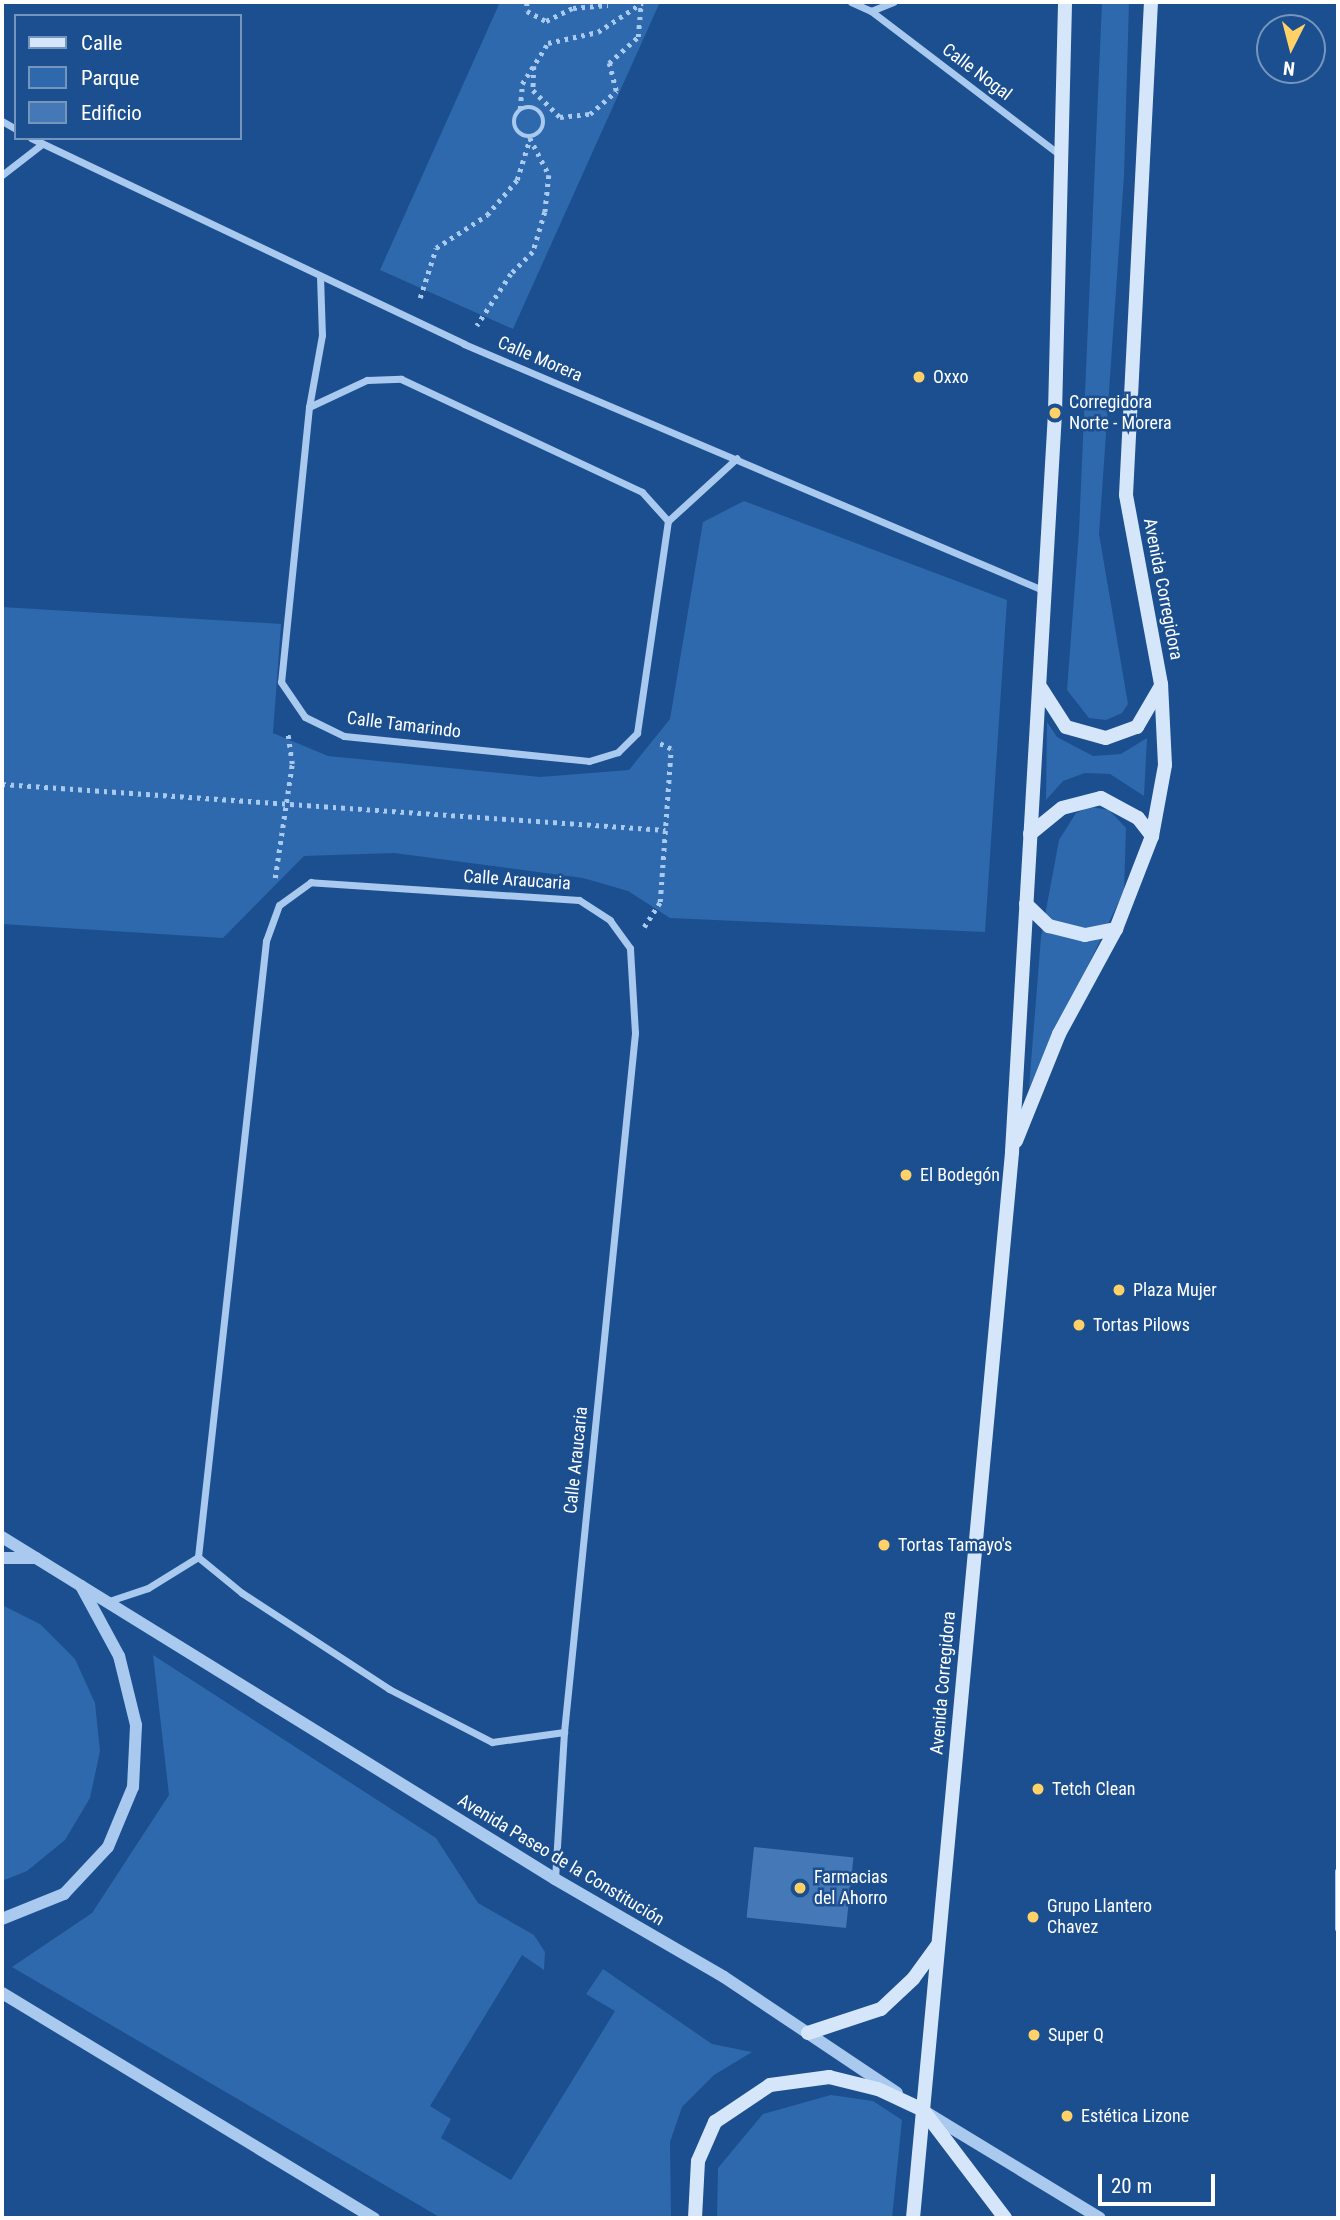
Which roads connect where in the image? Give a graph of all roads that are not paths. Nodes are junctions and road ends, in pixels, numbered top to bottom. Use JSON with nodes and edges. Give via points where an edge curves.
{"nodes":[{"id":1,"x":851,"y":2,"type":"edge"},
{"id":2,"x":893,"y":2,"type":"edge"},
{"id":3,"x":1065,"y":2,"type":"edge"},
{"id":4,"x":1151,"y":2,"type":"edge"},
{"id":5,"x":872,"y":11,"type":"junction"},
{"id":6,"x":35,"y":140,"type":"edge"},
{"id":7,"x":42,"y":144,"type":"junction"},
{"id":8,"x":1064,"y":159,"type":"junction"},
{"id":9,"x":2,"y":175,"type":"edge"},
{"id":10,"x":320,"y":276,"type":"junction"},
{"id":11,"x":309,"y":407,"type":"junction"},
{"id":12,"x":737,"y":458,"type":"junction"},
{"id":13,"x":668,"y":521,"type":"junction"},
{"id":14,"x":1045,"y":591,"type":"junction"},
{"id":15,"x":1039,"y":675,"type":"junction"},
{"id":16,"x":1161,"y":684,"type":"junction"},
{"id":17,"x":1030,"y":834,"type":"junction"},
{"id":18,"x":1152,"y":836,"type":"junction"},
{"id":19,"x":1026,"y":904,"type":"junction"},
{"id":20,"x":1116,"y":929,"type":"junction"},
{"id":21,"x":1012,"y":1152,"type":"junction"},
{"id":22,"x":2,"y":1537,"type":"edge"},
{"id":23,"x":198,"y":1557,"type":"junction"},
{"id":24,"x":2,"y":1558,"type":"edge"},
{"id":25,"x":37,"y":1558,"type":"junction"},
{"id":26,"x":79,"y":1583,"type":"junction"},
{"id":27,"x":106,"y":1602,"type":"junction"},
{"id":28,"x":564,"y":1732,"type":"junction"},
{"id":29,"x":1338,"y":1871,"type":"edge"},
{"id":30,"x":555,"y":1879,"type":"junction"},
{"id":31,"x":2,"y":1919,"type":"edge"},
{"id":32,"x":1338,"y":1928,"type":"edge"},
{"id":33,"x":938,"y":1945,"type":"junction"},
{"id":34,"x":2,"y":1993,"type":"edge"},
{"id":35,"x":808,"y":2033,"type":"junction"},
{"id":36,"x":923,"y":2110,"type":"junction"},
{"id":37,"x":374,"y":2218,"type":"edge"},
{"id":38,"x":695,"y":2218,"type":"edge"},
{"id":39,"x":912,"y":2218,"type":"edge"},
{"id":40,"x":1004,"y":2218,"type":"edge"},
{"id":41,"x":1100,"y":2218,"type":"edge"}],
"edges":[{"from":1,"to":5,"type":"street","name":"Calle Nogal"},
{"from":2,"to":5,"type":"street"},
{"from":3,"to":8,"type":"main road","name":"Avenida Corregidora"},
{"from":4,"to":16,"type":"main road","name":"Avenida Corregidora","via":[[1126,495]]},
{"from":5,"to":8,"type":"street","name":"Calle Nogal"},
{"from":6,"to":7,"type":"street","name":"Calle Morera"},
{"from":7,"to":9,"type":"street"},
{"from":7,"to":10,"type":"street","name":"Calle Morera"},
{"from":8,"to":14,"type":"main road","name":"Avenida Corregidora"},
{"from":10,"to":11,"type":"street","via":[[321,335]]},
{"from":10,"to":12,"type":"street","name":"Calle Morera","via":[[464,344]]},
{"from":11,"to":13,"type":"street","via":[[367,380],[401,379],[642,492]]},
{"from":11,"to":13,"type":"street","name":"Calle Tamarindo","via":[[281,682],[305,717],[344,736],[589,761],[618,752],[637,733]]},
{"from":12,"to":13,"type":"street"},
{"from":12,"to":14,"type":"street","name":"Calle Morera"},
{"from":14,"to":15,"type":"main road","name":"Avenida Corregidora"},
{"from":15,"to":16,"type":"main road","via":[[1043,696],[1066,727],[1106,738],[1137,727]]},
{"from":15,"to":17,"type":"main road","name":"Avenida Corregidora"},
{"from":16,"to":18,"type":"main road","name":"Avenida Corregidora","via":[[1165,765]]},
{"from":17,"to":18,"type":"main road","via":[[1062,808],[1101,799],[1138,818]]},
{"from":17,"to":19,"type":"main road","name":"Avenida Corregidora"},
{"from":18,"to":20,"type":"main road","name":"Avenida Corregidora"},
{"from":19,"to":20,"type":"main road","via":[[1049,926],[1085,935]]},
{"from":19,"to":21,"type":"main road","name":"Avenida Corregidora"},
{"from":20,"to":21,"type":"main road","name":"Avenida Corregidora","via":[[1059,1034]]},
{"from":21,"to":33,"type":"main road","name":"Avenida Corregidora"},
{"from":22,"to":25,"type":"street","name":"Avenida Paseo de la Constitución"},
{"from":23,"to":27,"type":"street","via":[[148,1588]]},
{"from":23,"to":28,"type":"street","via":[[242,1593],[389,1689],[492,1742]]},
{"from":23,"to":28,"type":"street","name":"Calle Araucaria","via":[[266,941],[279,905],[311,882],[579,900],[610,920],[629,948],[635,1033]]},
{"from":24,"to":25,"type":"street"},
{"from":25,"to":26,"type":"street","name":"Avenida Paseo de la Constitución"},
{"from":26,"to":27,"type":"street","name":"Avenida Paseo de la Constitución"},
{"from":26,"to":31,"type":"street","via":[[119,1656],[136,1725],[133,1787],[108,1847],[64,1894]]},
{"from":27,"to":30,"type":"street","name":"Avenida Paseo de la Constitución"},
{"from":28,"to":30,"type":"street","name":"Calle Araucaria"},
{"from":29,"to":32,"type":"street"},
{"from":30,"to":35,"type":"street","name":"Avenida Paseo de la Constitución","via":[[724,1977]]},
{"from":33,"to":35,"type":"main road","via":[[913,1979],[881,2009]]},
{"from":33,"to":36,"type":"main road","name":"Avenida Corregidora"},
{"from":34,"to":37,"type":"street"},
{"from":35,"to":36,"type":"street","name":"Avenida Paseo de la Constitución"},
{"from":36,"to":38,"type":"main road","via":[[878,2089],[829,2077],[770,2085],[731,2107],[703,2143]]},
{"from":36,"to":39,"type":"main road","name":"Avenida Corregidora"},
{"from":36,"to":40,"type":"main road"},
{"from":36,"to":41,"type":"street","name":"Avenida Paseo de la Constitución"}]}
